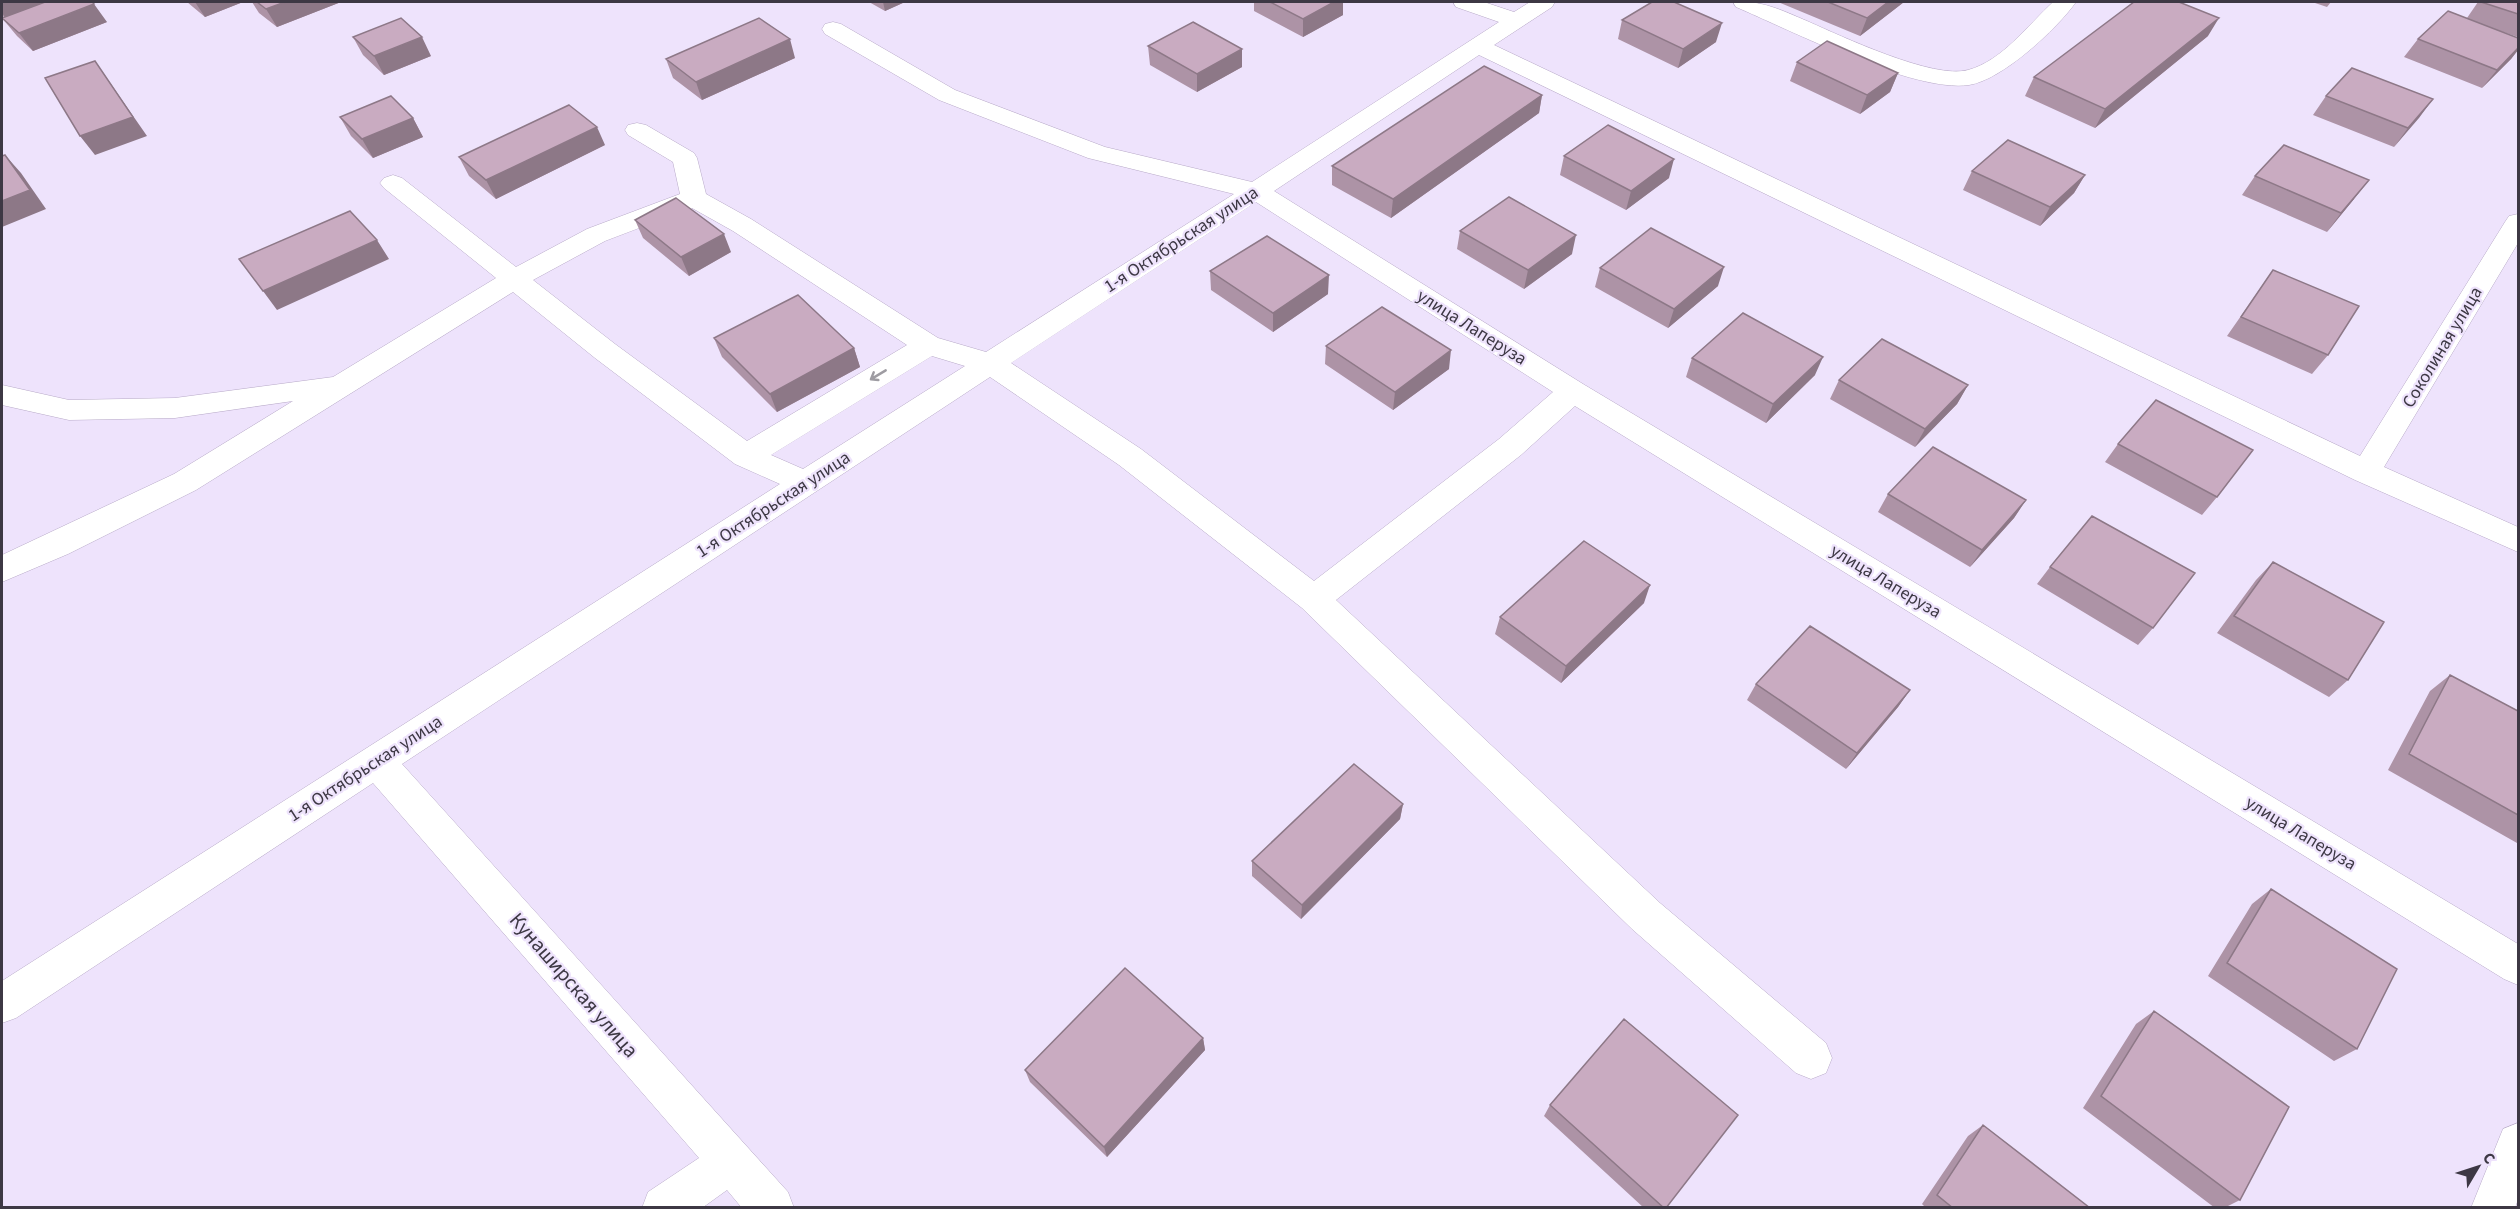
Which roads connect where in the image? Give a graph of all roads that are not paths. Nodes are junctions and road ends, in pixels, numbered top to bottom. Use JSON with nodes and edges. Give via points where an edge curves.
{"nodes":[{"id":1,"x":1464,"y":2,"type":"edge"},
{"id":2,"x":1544,"y":2,"type":"edge"},
{"id":3,"x":1744,"y":2,"type":"edge"},
{"id":4,"x":2065,"y":2,"type":"edge"},
{"id":5,"x":1516,"y":20,"type":"junction"},
{"id":6,"x":833,"y":29,"type":"dead end"},
{"id":7,"x":1477,"y":45,"type":"junction"},
{"id":8,"x":637,"y":130,"type":"dead end"},
{"id":9,"x":393,"y":183,"type":"dead end"},
{"id":10,"x":1256,"y":191,"type":"junction"},
{"id":11,"x":694,"y":198,"type":"junction"},
{"id":12,"x":2518,"y":222,"type":"edge"},
{"id":13,"x":514,"y":279,"type":"junction"},
{"id":14,"x":928,"y":345,"type":"junction"},
{"id":15,"x":990,"y":363,"type":"junction"},
{"id":16,"x":346,"y":383,"type":"junction"},
{"id":17,"x":1573,"y":391,"type":"junction"},
{"id":18,"x":2,"y":395,"type":"edge"},
{"id":19,"x":747,"y":456,"type":"junction"},
{"id":20,"x":2366,"y":472,"type":"junction"},
{"id":21,"x":806,"y":483,"type":"junction"},
{"id":22,"x":2518,"y":540,"type":"edge"},
{"id":23,"x":2,"y":569,"type":"edge"},
{"id":24,"x":1314,"y":599,"type":"junction"},
{"id":25,"x":376,"y":761,"type":"junction"},
{"id":26,"x":2518,"y":966,"type":"edge"},
{"id":27,"x":2,"y":1004,"type":"edge"},
{"id":28,"x":1811,"y":1058,"type":"dead end"},
{"id":29,"x":2518,"y":1144,"type":"edge"},
{"id":30,"x":730,"y":1162,"type":"junction"},
{"id":31,"x":664,"y":1208,"type":"edge"},
{"id":32,"x":772,"y":1208,"type":"edge"},
{"id":33,"x":2493,"y":1208,"type":"edge"}],
"edges":[{"from":1,"to":5,"type":"street"},
{"from":2,"to":5,"type":"street","name":"1-я Октябрьская улица"},
{"from":3,"to":4,"type":"street","via":[[1907,69],[1967,79],[2005,57]]},
{"from":5,"to":7,"type":"street","name":"1-я Октябрьская улица"},
{"from":6,"to":10,"type":"street","name":"улица Лаперуза","via":[[948,95],[1087,149]]},
{"from":7,"to":10,"type":"street","name":"1-я Октябрьская улица"},
{"from":7,"to":20,"type":"street"},
{"from":8,"to":11,"type":"street","via":[[685,158]]},
{"from":9,"to":13,"type":"street"},
{"from":10,"to":15,"type":"street","name":"1-я Октябрьская улица"},
{"from":10,"to":17,"type":"street","name":"улица Лаперуза"},
{"from":11,"to":13,"type":"street","via":[[596,236]]},
{"from":11,"to":14,"type":"street"},
{"from":12,"to":20,"type":"street","name":"Соколиная улица"},
{"from":13,"to":16,"type":"street"},
{"from":13,"to":19,"type":"street"},
{"from":14,"to":15,"type":"street"},
{"from":14,"to":19,"type":"street","one_way":true},
{"from":15,"to":21,"type":"street","name":"1-я Октябрьская улица"},
{"from":15,"to":24,"type":"street","via":[[1130,457]]},
{"from":16,"to":18,"type":"street","via":[[175,408],[69,410]]},
{"from":16,"to":23,"type":"street","via":[[185,482]]},
{"from":17,"to":24,"type":"street","via":[[1510,447]]},
{"from":17,"to":26,"type":"street","name":"улица Лаперуза"},
{"from":19,"to":21,"type":"street"},
{"from":20,"to":22,"type":"street"},
{"from":21,"to":25,"type":"street","name":"1-я Октябрьская улица"},
{"from":24,"to":28,"type":"street","via":[[1646,916]]},
{"from":25,"to":27,"type":"street","name":"1-я Октябрьская улица"},
{"from":25,"to":30,"type":"street","name":"Кунаширская улица"},
{"from":29,"to":33,"type":"street"},
{"from":30,"to":31,"type":"street"},
{"from":30,"to":32,"type":"street","name":"Кунаширская улица"}]}
